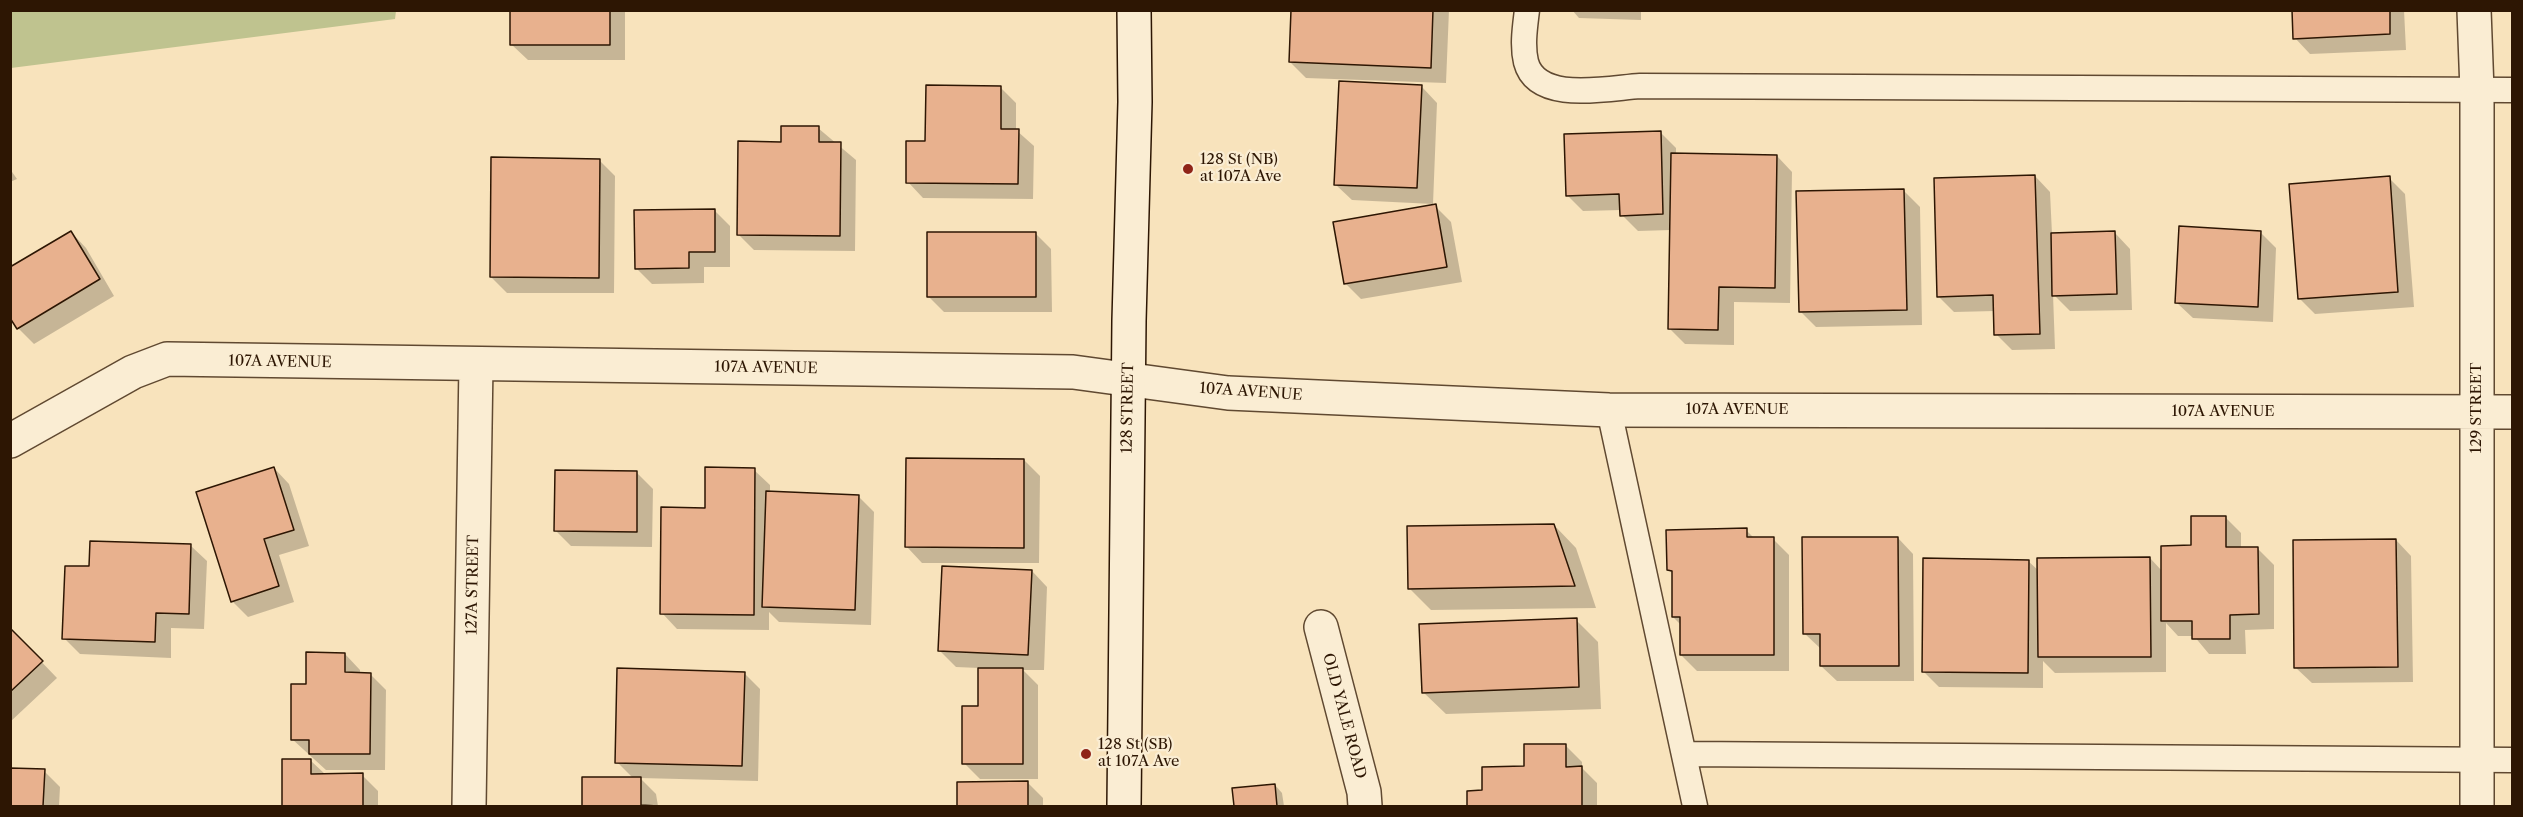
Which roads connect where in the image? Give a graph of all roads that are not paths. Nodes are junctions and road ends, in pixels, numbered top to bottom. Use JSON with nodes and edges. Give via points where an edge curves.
{"nodes":[{"id":1,"x":1134,"y":10,"type":"edge"},
{"id":2,"x":1527,"y":10,"type":"edge"},
{"id":3,"x":2474,"y":10,"type":"edge"},
{"id":4,"x":2512,"y":90,"type":"edge"},
{"id":5,"x":2477,"y":91,"type":"junction"},
{"id":6,"x":476,"y":364,"type":"junction"},
{"id":7,"x":1128,"y":379,"type":"junction"},
{"id":8,"x":1609,"y":410,"type":"junction"},
{"id":9,"x":2477,"y":411,"type":"junction"},
{"id":10,"x":2512,"y":412,"type":"edge"},
{"id":11,"x":10,"y":441,"type":"edge"},
{"id":12,"x":1321,"y":627,"type":"dead end"},
{"id":13,"x":1686,"y":754,"type":"junction"},
{"id":14,"x":2477,"y":760,"type":"junction"},
{"id":15,"x":2512,"y":760,"type":"edge"},
{"id":16,"x":469,"y":807,"type":"edge"},
{"id":17,"x":1124,"y":807,"type":"edge"},
{"id":18,"x":1365,"y":807,"type":"edge"},
{"id":19,"x":1695,"y":807,"type":"edge"},
{"id":20,"x":2477,"y":807,"type":"edge"}],
"edges":[{"from":1,"to":7,"type":"street","name":"128 STREET","via":[[1136,102]]},
{"from":2,"to":5,"type":"lane","via":[[1526,64],[1537,81],[1550,88],[1569,90],[1640,86]]},
{"from":3,"to":5,"type":"street","name":"129 STREET"},
{"from":4,"to":5,"type":"lane"},
{"from":5,"to":9,"type":"street","name":"129 STREET"},
{"from":6,"to":7,"type":"street","name":"107A AVENUE","via":[[1073,372]]},
{"from":6,"to":11,"type":"street","name":"107A AVENUE","via":[[167,360],[133,372]]},
{"from":6,"to":16,"type":"street","name":"127A STREET"},
{"from":7,"to":8,"type":"street","name":"107A AVENUE","via":[[1228,393]]},
{"from":7,"to":17,"type":"street","name":"128 STREET"},
{"from":8,"to":9,"type":"street","name":"107A AVENUE"},
{"from":8,"to":13,"type":"lane"},
{"from":9,"to":10,"type":"street","name":"107A AVENUE"},
{"from":9,"to":14,"type":"street","name":"129 STREET"},
{"from":12,"to":18,"type":"street","name":"OLD YALE ROAD"},
{"from":13,"to":14,"type":"lane"},
{"from":13,"to":19,"type":"lane"},
{"from":14,"to":15,"type":"lane"},
{"from":14,"to":20,"type":"street","name":"129 STREET"}]}
